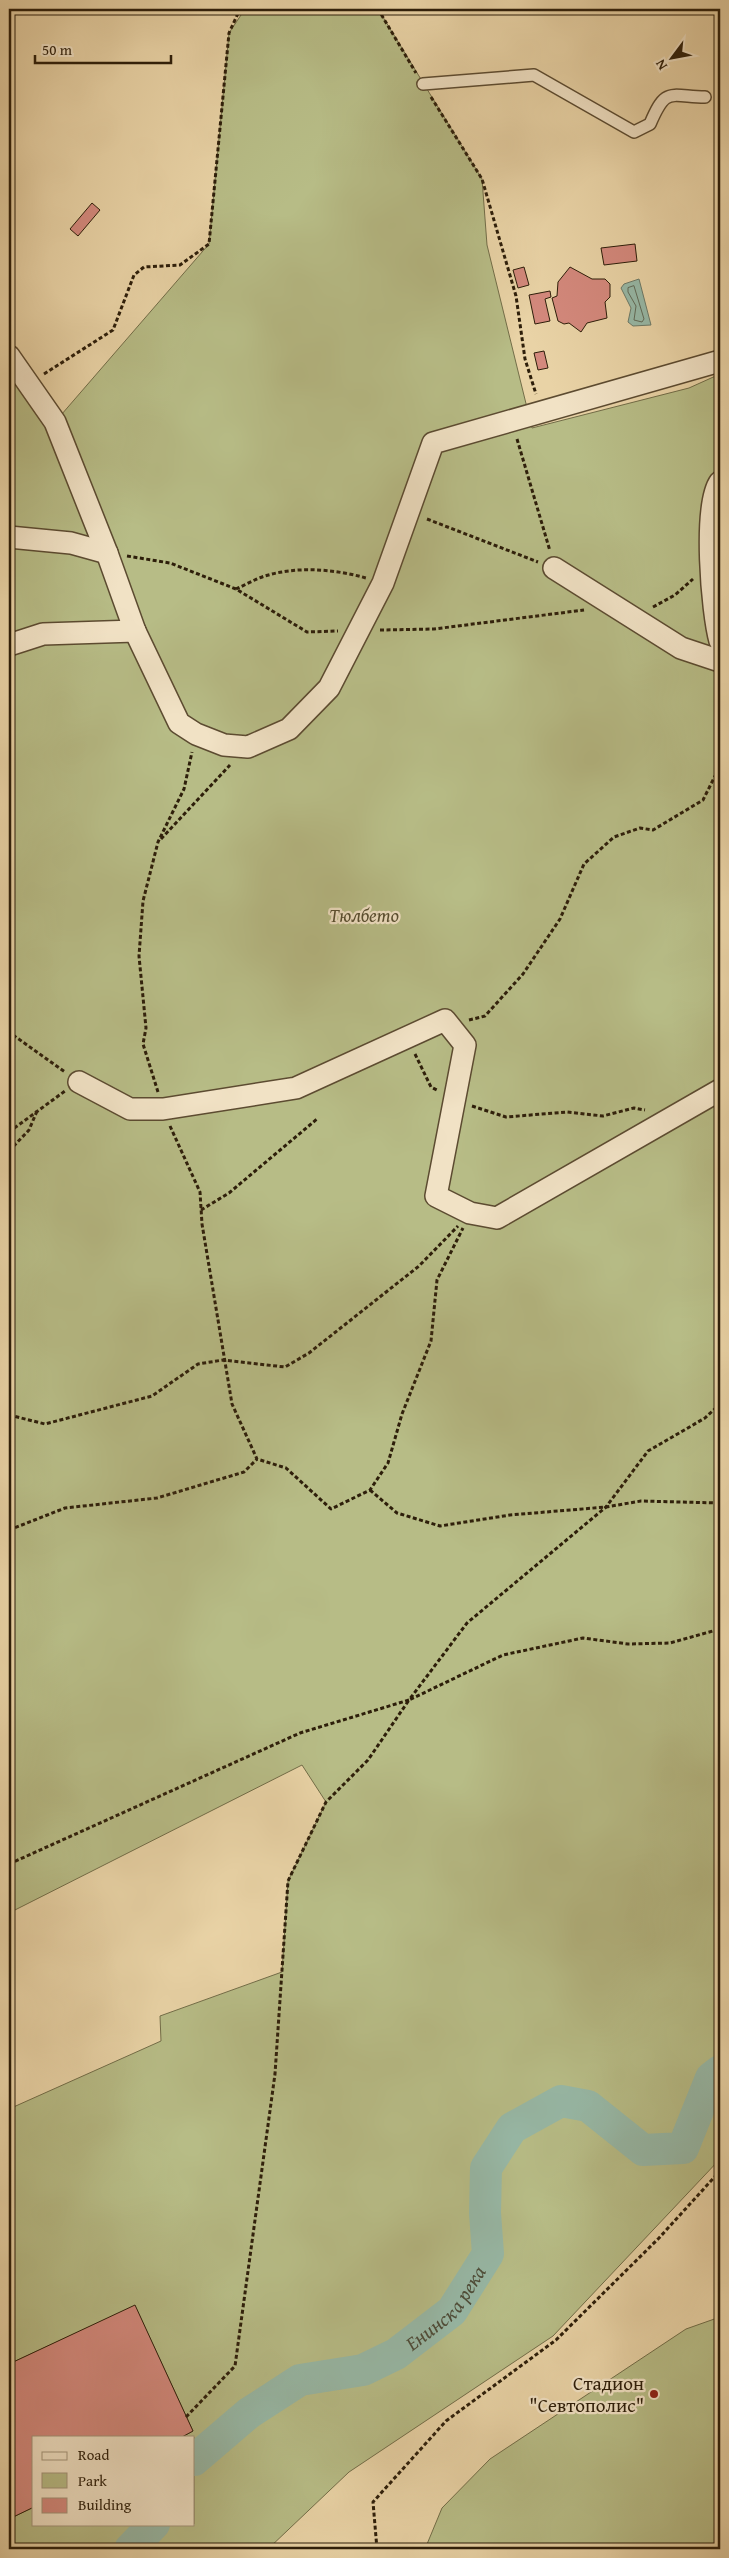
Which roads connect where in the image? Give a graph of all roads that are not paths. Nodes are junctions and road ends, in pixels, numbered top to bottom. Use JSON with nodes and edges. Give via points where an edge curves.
{"nodes":[{"id":1,"x":423,"y":84,"type":"road end"},
{"id":2,"x":705,"y":97,"type":"dead end"},
{"id":3,"x":9,"y":356,"type":"edge"},
{"id":4,"x":720,"y":361,"type":"edge"},
{"id":5,"x":720,"y":482,"type":"edge"},
{"id":6,"x":9,"y":537,"type":"edge"},
{"id":7,"x":108,"y":552,"type":"junction"},
{"id":8,"x":554,"y":568,"type":"road end"},
{"id":9,"x":135,"y":631,"type":"junction"},
{"id":10,"x":720,"y":641,"type":"edge"},
{"id":11,"x":9,"y":645,"type":"edge"},
{"id":12,"x":720,"y":661,"type":"edge"},
{"id":13,"x":79,"y":1082,"type":"road end"},
{"id":14,"x":720,"y":1090,"type":"edge"}],
"edges":[{"from":1,"to":2,"type":"lane","via":[[534,75],[634,132],[650,124],[660,101],[667,96]]},
{"from":3,"to":7,"type":"street","via":[[55,422]]},
{"from":4,"to":9,"type":"street","via":[[433,443],[383,583],[329,688],[290,730],[248,746],[224,745],[178,723]]},
{"from":5,"to":10,"type":"street","via":[[715,489],[710,524],[716,625]]},
{"from":6,"to":7,"type":"street","via":[[71,543]]},
{"from":7,"to":9,"type":"street"},
{"from":8,"to":12,"type":"street","via":[[681,648]]},
{"from":9,"to":11,"type":"street","via":[[43,634]]},
{"from":13,"to":14,"type":"street","via":[[130,1109],[163,1109],[296,1088],[445,1020],[465,1045],[436,1196],[470,1214],[497,1218]]}]}
